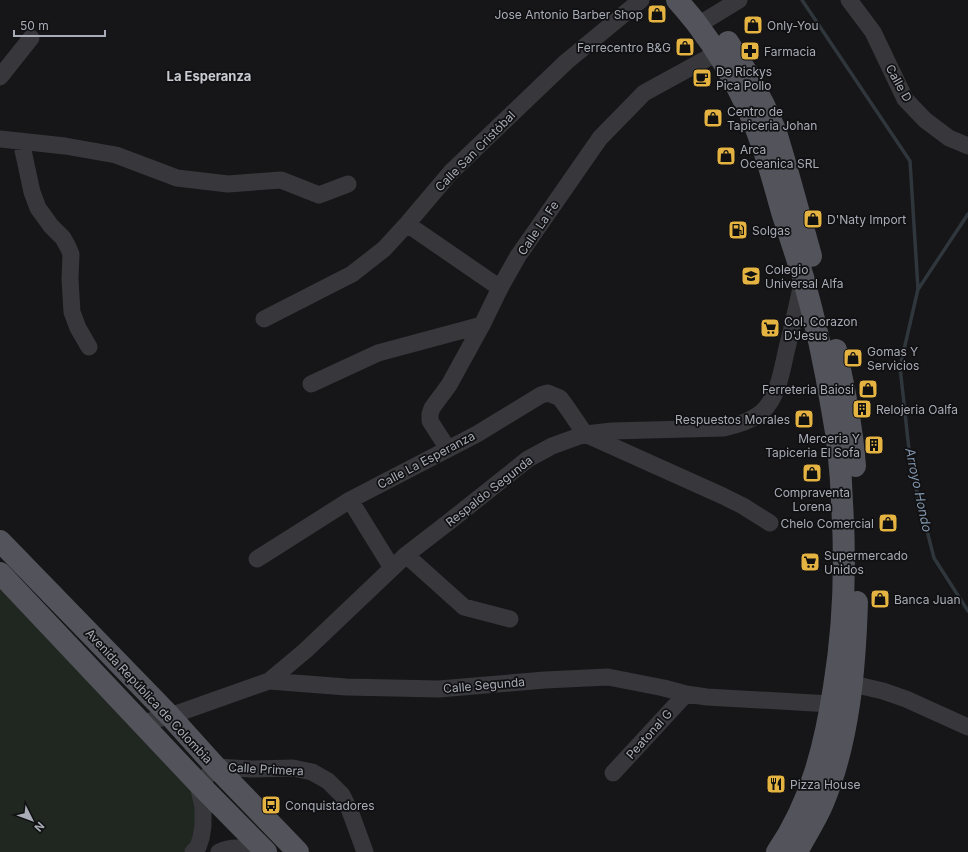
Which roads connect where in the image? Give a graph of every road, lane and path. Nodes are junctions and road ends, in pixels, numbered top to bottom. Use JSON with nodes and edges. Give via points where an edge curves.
{"nodes":[{"id":1,"x":641,"y":0,"type":"edge"},
{"id":2,"x":677,"y":0,"type":"edge"},
{"id":3,"x":696,"y":0,"type":"edge"},
{"id":4,"x":739,"y":0,"type":"edge"},
{"id":5,"x":849,"y":0,"type":"edge"},
{"id":6,"x":704,"y":22,"type":"junction"},
{"id":7,"x":31,"y":38,"type":"dead end"},
{"id":8,"x":717,"y":53,"type":"junction"},
{"id":9,"x":0,"y":77,"type":"edge"},
{"id":10,"x":0,"y":139,"type":"edge"},
{"id":11,"x":21,"y":141,"type":"junction"},
{"id":12,"x":968,"y":146,"type":"edge"},
{"id":13,"x":348,"y":184,"type":"dead end"},
{"id":14,"x":407,"y":224,"type":"junction"},
{"id":15,"x":803,"y":278,"type":"junction"},
{"id":16,"x":500,"y":288,"type":"junction"},
{"id":17,"x":264,"y":319,"type":"dead end"},
{"id":18,"x":482,"y":325,"type":"junction"},
{"id":19,"x":89,"y":347,"type":"dead end"},
{"id":20,"x":311,"y":384,"type":"dead end"},
{"id":21,"x":585,"y":434,"type":"junction"},
{"id":22,"x":448,"y":449,"type":"junction"},
{"id":23,"x":350,"y":500,"type":"junction"},
{"id":24,"x":770,"y":522,"type":"dead end"},
{"id":25,"x":0,"y":540,"type":"edge"},
{"id":26,"x":406,"y":555,"type":"junction"},
{"id":27,"x":257,"y":559,"type":"dead end"},
{"id":28,"x":392,"y":568,"type":"junction"},
{"id":29,"x":0,"y":573,"type":"edge"},
{"id":30,"x":510,"y":619,"type":"dead end"},
{"id":31,"x":269,"y":681,"type":"junction"},
{"id":32,"x":844,"y":682,"type":"junction"},
{"id":33,"x":686,"y":694,"type":"junction"},
{"id":34,"x":831,"y":704,"type":"junction"},
{"id":35,"x":170,"y":716,"type":"junction"},
{"id":36,"x":142,"y":723,"type":"junction"},
{"id":37,"x":968,"y":727,"type":"edge"},
{"id":38,"x":216,"y":767,"type":"junction"},
{"id":39,"x":613,"y":773,"type":"dead end"},
{"id":40,"x":199,"y":784,"type":"junction"},
{"id":41,"x":194,"y":852,"type":"edge"},
{"id":42,"x":219,"y":852,"type":"edge"},
{"id":43,"x":263,"y":852,"type":"edge"},
{"id":44,"x":266,"y":852,"type":"edge"},
{"id":45,"x":297,"y":852,"type":"edge"},
{"id":46,"x":365,"y":852,"type":"edge"},
{"id":47,"x":777,"y":852,"type":"edge"},
{"id":48,"x":797,"y":852,"type":"edge"}],
"edges":[{"from":1,"to":14,"type":"street","name":"Calle San Cristóbal","via":[[560,68],[450,172]]},
{"from":2,"to":6,"type":"main road"},
{"from":3,"to":6,"type":"main road"},
{"from":4,"to":6,"type":"street"},
{"from":5,"to":12,"type":"street","name":"Calle D","via":[[873,32],[905,99],[925,120],[949,138]]},
{"from":6,"to":8,"type":"main road"},
{"from":6,"to":32,"type":"main road","via":[[728,42],[746,71],[776,132],[821,288],[843,384],[854,458],[858,595],[856,637]]},
{"from":7,"to":9,"type":"street"},
{"from":8,"to":15,"type":"main road","via":[[731,75],[758,134]]},
{"from":8,"to":16,"type":"street","name":"Calle La Fe","via":[[644,93],[600,138],[518,256]]},
{"from":10,"to":11,"type":"street"},
{"from":11,"to":13,"type":"street","via":[[116,155],[177,178],[228,184],[281,180],[319,195]]},
{"from":11,"to":19,"type":"street","via":[[38,208],[63,238],[71,254],[72,312]]},
{"from":14,"to":16,"type":"street"},
{"from":14,"to":17,"type":"street","name":"Calle San Cristóbal","via":[[384,249],[352,274]]},
{"from":15,"to":21,"type":"street","name":"Respaldo Segunda","via":[[776,392],[764,410],[756,416],[724,428]]},
{"from":15,"to":32,"type":"main road","via":[[833,410],[840,464],[844,526],[841,635]]},
{"from":16,"to":18,"type":"street","name":"Calle La Fe"},
{"from":18,"to":20,"type":"street","via":[[378,353]]},
{"from":18,"to":22,"type":"street","name":"Calle La Fe","via":[[449,386],[430,414],[430,421]]},
{"from":21,"to":22,"type":"street","name":"Calle La Esperanza","via":[[560,398],[548,393],[540,395]]},
{"from":21,"to":24,"type":"street","via":[[723,496]]},
{"from":21,"to":26,"type":"street","name":"Respaldo Segunda","via":[[552,446],[528,459]]},
{"from":22,"to":23,"type":"street","name":"Calle La Esperanza"},
{"from":23,"to":27,"type":"street","name":"Calle La Esperanza"},
{"from":23,"to":28,"type":"street"},
{"from":25,"to":35,"type":"main road","name":"Avenida República de Colombia"},
{"from":26,"to":28,"type":"street","name":"Respaldo Segunda"},
{"from":26,"to":30,"type":"street","via":[[464,607]]},
{"from":28,"to":31,"type":"street","name":"Respaldo Segunda","via":[[306,650]]},
{"from":29,"to":36,"type":"main road","name":"Avenida República de Colombia"},
{"from":31,"to":33,"type":"street","name":"Calle Segunda","via":[[346,687],[439,689],[608,677]]},
{"from":31,"to":35,"type":"street","name":"Calle Segunda"},
{"from":32,"to":34,"type":"main road"},
{"from":32,"to":37,"type":"street","via":[[906,699]]},
{"from":32,"to":48,"type":"main road","via":[[841,747],[822,804]]},
{"from":33,"to":34,"type":"street","name":"Calle Segunda"},
{"from":33,"to":39,"type":"street","name":"Peatonal G"},
{"from":34,"to":47,"type":"main road","via":[[816,772],[803,805]]},
{"from":35,"to":36,"type":"street","name":"Calle Segunda"},
{"from":35,"to":38,"type":"main road","name":"Avenida República de Colombia"},
{"from":36,"to":40,"type":"main road","name":"Avenida República de Colombia"},
{"from":38,"to":40,"type":"street"},
{"from":38,"to":45,"type":"main road","name":"Avenida República de Colombia"},
{"from":38,"to":46,"type":"street","name":"Calle Primera","via":[[293,768],[312,772],[328,781],[342,795]]},
{"from":40,"to":41,"type":"street","via":[[203,826],[198,847]]},
{"from":40,"to":44,"type":"main road","name":"Avenida República de Colombia"},
{"from":42,"to":43,"type":"street","via":[[234,848]]}]}
